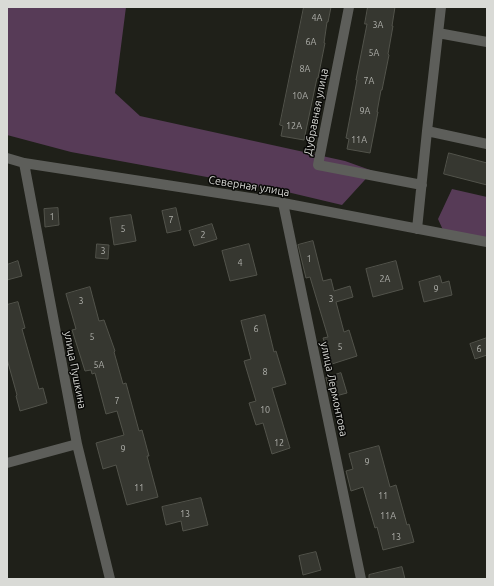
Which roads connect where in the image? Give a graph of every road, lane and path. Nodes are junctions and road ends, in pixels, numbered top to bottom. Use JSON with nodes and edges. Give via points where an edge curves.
{"nodes":[{"id":1,"x":349,"y":7,"type":"edge"},
{"id":2,"x":441,"y":7,"type":"edge"},
{"id":3,"x":438,"y":33,"type":"junction"},
{"id":4,"x":487,"y":42,"type":"edge"},
{"id":5,"x":427,"y":131,"type":"junction"},
{"id":6,"x":487,"y":144,"type":"edge"},
{"id":7,"x":7,"y":158,"type":"edge"},
{"id":8,"x":24,"y":163,"type":"junction"},
{"id":9,"x":422,"y":185,"type":"junction"},
{"id":10,"x":284,"y":203,"type":"junction"},
{"id":11,"x":417,"y":228,"type":"junction"},
{"id":12,"x":487,"y":242,"type":"edge"},
{"id":13,"x":77,"y":444,"type":"junction"},
{"id":14,"x":7,"y":463,"type":"edge"},
{"id":15,"x":110,"y":579,"type":"edge"},
{"id":16,"x":361,"y":579,"type":"edge"}],
"edges":[{"from":1,"to":9,"type":"street","name":"Дубравная улица","via":[[318,165]]},
{"from":2,"to":3,"type":"street"},
{"from":3,"to":4,"type":"street"},
{"from":3,"to":5,"type":"street"},
{"from":5,"to":6,"type":"street"},
{"from":5,"to":9,"type":"street"},
{"from":7,"to":8,"type":"street","name":"Северная улица"},
{"from":8,"to":10,"type":"street","name":"Северная улица"},
{"from":8,"to":13,"type":"street","name":"улица Пушкина"},
{"from":9,"to":11,"type":"street"},
{"from":10,"to":11,"type":"street","name":"Северная улица"},
{"from":10,"to":16,"type":"street","name":"улица Лермонтова"},
{"from":11,"to":12,"type":"street","name":"Северная улица"},
{"from":13,"to":14,"type":"street"},
{"from":13,"to":15,"type":"street","name":"улица Пушкина"}]}
